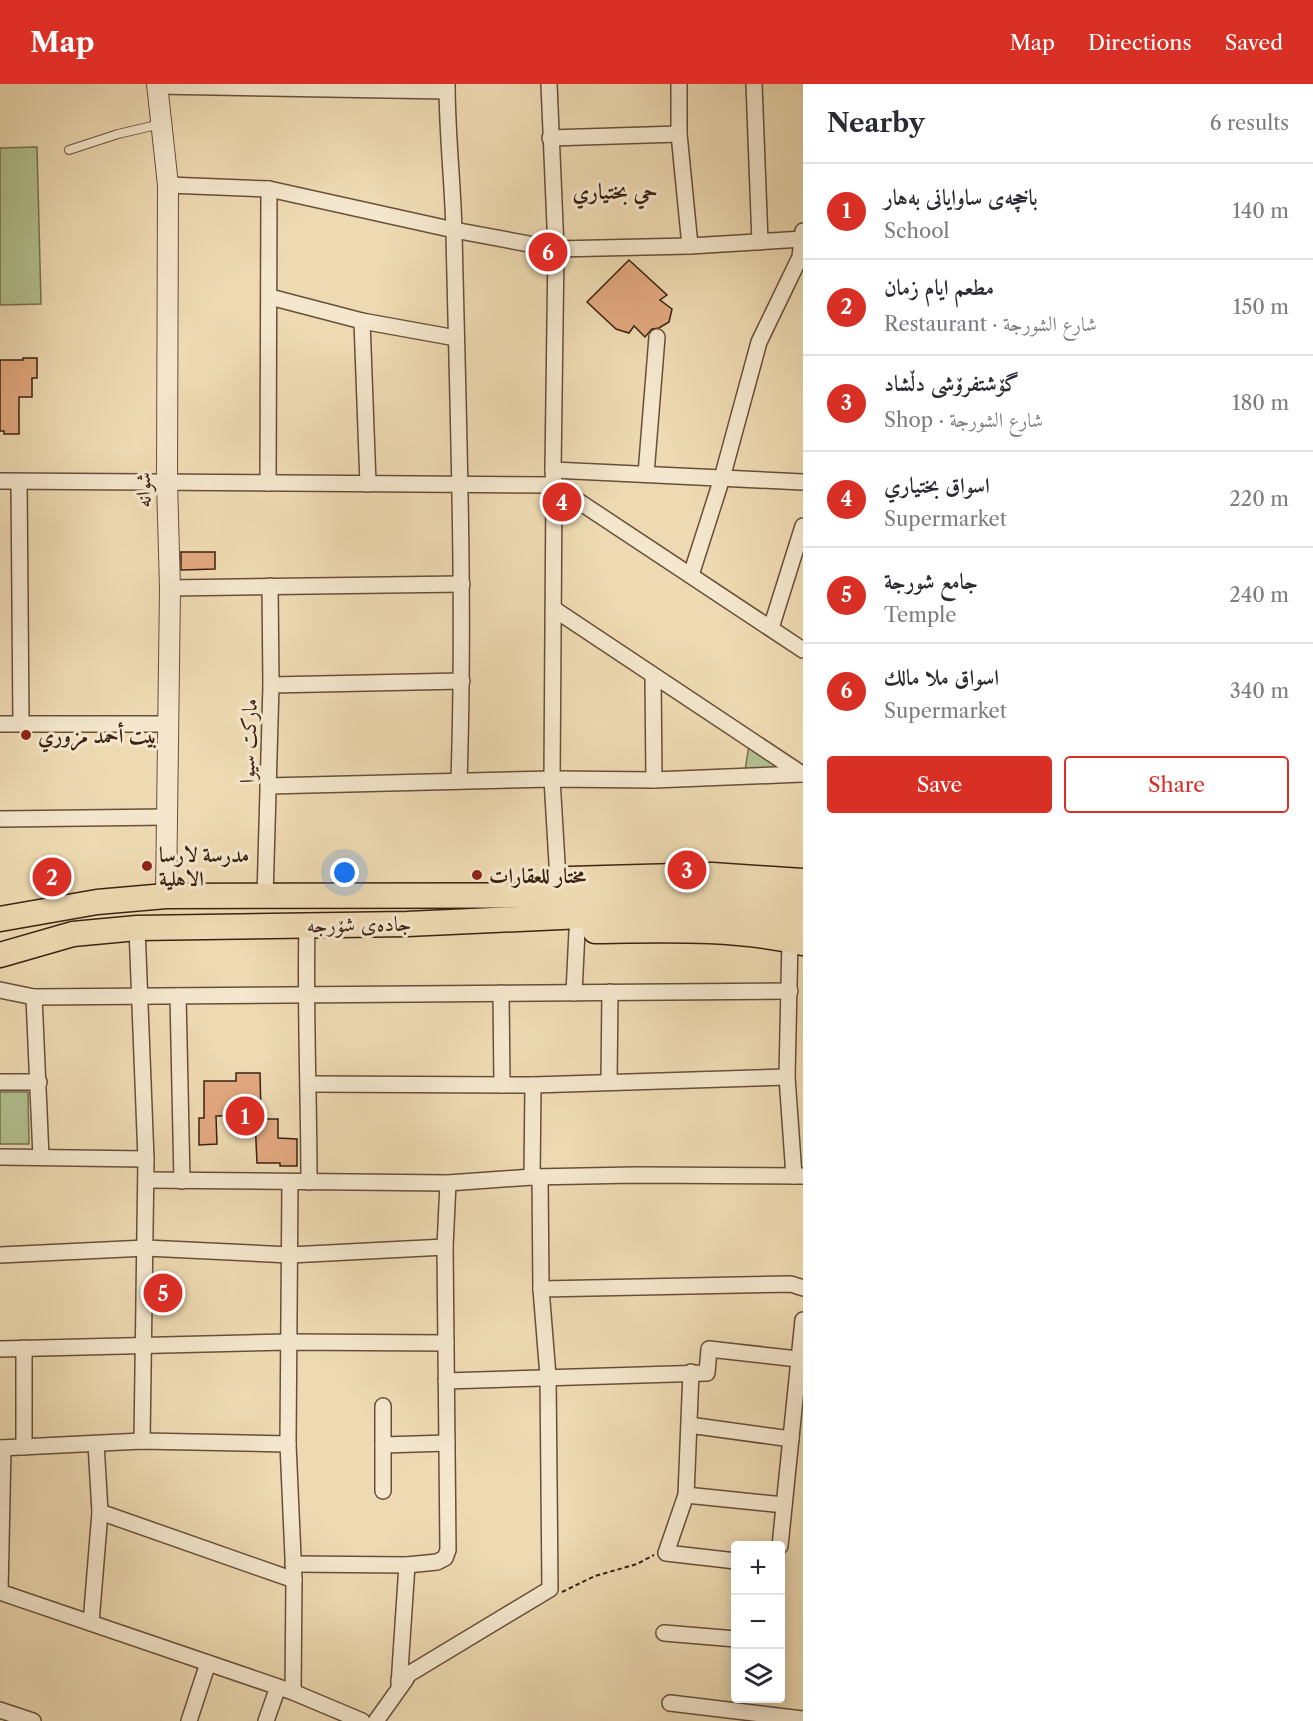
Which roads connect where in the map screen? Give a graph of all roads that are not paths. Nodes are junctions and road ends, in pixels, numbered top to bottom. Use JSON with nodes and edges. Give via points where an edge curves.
{"nodes":[{"id":1,"x":549,"y":84,"type":"edge"},
{"id":2,"x":679,"y":84,"type":"edge"},
{"id":3,"x":754,"y":84,"type":"edge"},
{"id":4,"x":157,"y":85,"type":"edge"},
{"id":5,"x":447,"y":87,"type":"edge"},
{"id":6,"x":162,"y":124,"type":"junction"},
{"id":7,"x":679,"y":134,"type":"junction"},
{"id":8,"x":550,"y":138,"type":"junction"},
{"id":9,"x":69,"y":150,"type":"dead end"},
{"id":10,"x":168,"y":184,"type":"junction"},
{"id":11,"x":269,"y":189,"type":"junction"},
{"id":12,"x":454,"y":230,"type":"junction"},
{"id":13,"x":802,"y":236,"type":"edge"},
{"id":14,"x":760,"y":242,"type":"junction"},
{"id":15,"x":690,"y":246,"type":"junction"},
{"id":16,"x":556,"y":249,"type":"junction"},
{"id":17,"x":270,"y":297,"type":"junction"},
{"id":18,"x":362,"y":321,"type":"junction"},
{"id":19,"x":657,"y":337,"type":"dead end"},
{"id":20,"x":456,"y":338,"type":"junction"},
{"id":21,"x":646,"y":474,"type":"junction"},
{"id":22,"x":553,"y":477,"type":"junction"},
{"id":23,"x":722,"y":478,"type":"junction"},
{"id":24,"x":0,"y":481,"type":"edge"},
{"id":25,"x":19,"y":482,"type":"junction"},
{"id":26,"x":167,"y":482,"type":"junction"},
{"id":27,"x":803,"y":482,"type":"edge"},
{"id":28,"x":268,"y":483,"type":"junction"},
{"id":29,"x":368,"y":484,"type":"junction"},
{"id":30,"x":461,"y":484,"type":"junction"},
{"id":31,"x":803,"y":526,"type":"edge"},
{"id":32,"x":691,"y":575,"type":"junction"},
{"id":33,"x":462,"y":584,"type":"junction"},
{"id":34,"x":270,"y":586,"type":"junction"},
{"id":35,"x":170,"y":588,"type":"junction"},
{"id":36,"x":554,"y":609,"type":"junction"},
{"id":37,"x":771,"y":628,"type":"junction"},
{"id":38,"x":803,"y":650,"type":"edge"},
{"id":39,"x":653,"y":676,"type":"junction"},
{"id":40,"x":462,"y":681,"type":"junction"},
{"id":41,"x":271,"y":685,"type":"junction"},
{"id":42,"x":0,"y":724,"type":"edge"},
{"id":43,"x":21,"y":724,"type":"junction"},
{"id":44,"x":168,"y":724,"type":"junction"},
{"id":45,"x":803,"y":774,"type":"edge"},
{"id":46,"x":552,"y":779,"type":"junction"},
{"id":47,"x":654,"y":780,"type":"junction"},
{"id":48,"x":459,"y":781,"type":"junction"},
{"id":49,"x":268,"y":786,"type":"junction"},
{"id":50,"x":168,"y":817,"type":"junction"},
{"id":51,"x":0,"y":819,"type":"edge"},
{"id":52,"x":558,"y":880,"type":"junction"},
{"id":53,"x":803,"y":881,"type":"edge"},
{"id":54,"x":166,"y":896,"type":"junction"},
{"id":55,"x":258,"y":897,"type":"junction"},
{"id":56,"x":422,"y":897,"type":"junction"},
{"id":57,"x":803,"y":903,"type":"edge"},
{"id":58,"x":726,"y":905,"type":"junction"},
{"id":59,"x":0,"y":919,"type":"edge"},
{"id":60,"x":407,"y":924,"type":"junction"},
{"id":61,"x":307,"y":925,"type":"junction"},
{"id":62,"x":252,"y":926,"type":"junction"},
{"id":63,"x":137,"y":928,"type":"junction"},
{"id":64,"x":577,"y":931,"type":"junction"},
{"id":65,"x":800,"y":937,"type":"edge"},
{"id":66,"x":0,"y":955,"type":"edge"},
{"id":67,"x":0,"y":990,"type":"edge"},
{"id":68,"x":789,"y":991,"type":"junction"},
{"id":69,"x":610,"y":992,"type":"junction"},
{"id":70,"x":501,"y":993,"type":"junction"},
{"id":71,"x":574,"y":993,"type":"junction"},
{"id":72,"x":305,"y":995,"type":"junction"},
{"id":73,"x":138,"y":996,"type":"junction"},
{"id":74,"x":178,"y":996,"type":"junction"},
{"id":75,"x":33,"y":997,"type":"junction"},
{"id":76,"x":787,"y":1077,"type":"junction"},
{"id":77,"x":0,"y":1082,"type":"edge"},
{"id":78,"x":39,"y":1082,"type":"junction"},
{"id":79,"x":609,"y":1082,"type":"junction"},
{"id":80,"x":309,"y":1084,"type":"junction"},
{"id":81,"x":533,"y":1084,"type":"junction"},
{"id":82,"x":502,"y":1085,"type":"junction"},
{"id":83,"x":0,"y":1157,"type":"edge"},
{"id":84,"x":42,"y":1157,"type":"junction"},
{"id":85,"x":146,"y":1159,"type":"junction"},
{"id":86,"x":799,"y":1176,"type":"edge"},
{"id":87,"x":536,"y":1177,"type":"junction"},
{"id":88,"x":146,"y":1180,"type":"junction"},
{"id":89,"x":182,"y":1181,"type":"junction"},
{"id":90,"x":290,"y":1182,"type":"junction"},
{"id":91,"x":309,"y":1182,"type":"junction"},
{"id":92,"x":448,"y":1183,"type":"junction"},
{"id":93,"x":445,"y":1247,"type":"junction"},
{"id":94,"x":146,"y":1248,"type":"junction"},
{"id":95,"x":0,"y":1255,"type":"edge"},
{"id":96,"x":290,"y":1255,"type":"junction"},
{"id":97,"x":803,"y":1288,"type":"edge"},
{"id":98,"x":541,"y":1289,"type":"junction"},
{"id":99,"x":803,"y":1320,"type":"edge"},
{"id":100,"x":289,"y":1342,"type":"junction"},
{"id":101,"x":446,"y":1343,"type":"junction"},
{"id":102,"x":144,"y":1345,"type":"junction"},
{"id":103,"x":24,"y":1348,"type":"junction"},
{"id":104,"x":0,"y":1349,"type":"edge"},
{"id":105,"x":798,"y":1359,"type":"junction"},
{"id":106,"x":691,"y":1372,"type":"junction"},
{"id":107,"x":548,"y":1377,"type":"junction"},
{"id":108,"x":446,"y":1381,"type":"junction"},
{"id":109,"x":383,"y":1406,"type":"dead end"},
{"id":110,"x":689,"y":1425,"type":"junction"},
{"id":111,"x":791,"y":1439,"type":"junction"},
{"id":112,"x":142,"y":1441,"type":"junction"},
{"id":113,"x":447,"y":1443,"type":"junction"},
{"id":114,"x":96,"y":1444,"type":"junction"},
{"id":115,"x":288,"y":1444,"type":"junction"},
{"id":116,"x":383,"y":1445,"type":"junction"},
{"id":117,"x":24,"y":1447,"type":"junction"},
{"id":118,"x":1,"y":1448,"type":"edge"},
{"id":119,"x":787,"y":1479,"type":"junction"},
{"id":120,"x":803,"y":1481,"type":"edge"},
{"id":121,"x":383,"y":1491,"type":"dead end"},
{"id":122,"x":686,"y":1496,"type":"junction"},
{"id":123,"x":784,"y":1505,"type":"junction"},
{"id":124,"x":100,"y":1512,"type":"junction"},
{"id":125,"x":780,"y":1541,"type":"edge"},
{"id":126,"x":731,"y":1561,"type":"edge"},
{"id":127,"x":407,"y":1565,"type":"junction"},
{"id":128,"x":293,"y":1572,"type":"junction"},
{"id":129,"x":0,"y":1592,"type":"edge"},
{"id":130,"x":91,"y":1623,"type":"junction"},
{"id":131,"x":664,"y":1632,"type":"dead end"},
{"id":132,"x":731,"y":1640,"type":"edge"},
{"id":133,"x":208,"y":1663,"type":"junction"},
{"id":134,"x":402,"y":1681,"type":"junction"},
{"id":135,"x":278,"y":1687,"type":"junction"},
{"id":136,"x":293,"y":1692,"type":"junction"},
{"id":137,"x":670,"y":1703,"type":"dead end"},
{"id":138,"x":765,"y":1703,"type":"edge"},
{"id":139,"x":0,"y":1710,"type":"edge"},
{"id":140,"x":764,"y":1718,"type":"edge"},
{"id":141,"x":803,"y":1719,"type":"edge"},
{"id":142,"x":33,"y":1721,"type":"edge"},
{"id":143,"x":189,"y":1721,"type":"edge"},
{"id":144,"x":266,"y":1721,"type":"edge"},
{"id":145,"x":362,"y":1721,"type":"edge"},
{"id":146,"x":376,"y":1721,"type":"edge"}],
"edges":[{"from":1,"to":8,"type":"street"},
{"from":2,"to":7,"type":"street"},
{"from":3,"to":14,"type":"street"},
{"from":4,"to":5,"type":"street"},
{"from":4,"to":6,"type":"street","name":"شوانە"},
{"from":5,"to":12,"type":"street"},
{"from":6,"to":9,"type":"lane"},
{"from":6,"to":10,"type":"street","name":"شوانە"},
{"from":7,"to":8,"type":"street"},
{"from":7,"to":15,"type":"street"},
{"from":8,"to":16,"type":"street"},
{"from":10,"to":11,"type":"street"},
{"from":10,"to":26,"type":"street","name":"شوانە"},
{"from":11,"to":12,"type":"street"},
{"from":11,"to":17,"type":"street"},
{"from":12,"to":16,"type":"street"},
{"from":12,"to":20,"type":"street"},
{"from":13,"to":14,"type":"street"},
{"from":13,"to":23,"type":"street","via":[[800,257],[759,342]]},
{"from":14,"to":15,"type":"street"},
{"from":15,"to":16,"type":"street"},
{"from":16,"to":22,"type":"street"},
{"from":17,"to":18,"type":"street"},
{"from":17,"to":28,"type":"street"},
{"from":18,"to":20,"type":"street"},
{"from":18,"to":29,"type":"street"},
{"from":19,"to":21,"type":"street"},
{"from":20,"to":30,"type":"street"},
{"from":21,"to":22,"type":"street"},
{"from":21,"to":23,"type":"street"},
{"from":22,"to":30,"type":"street"},
{"from":22,"to":32,"type":"street"},
{"from":22,"to":36,"type":"street"},
{"from":23,"to":27,"type":"street"},
{"from":23,"to":32,"type":"street"},
{"from":24,"to":25,"type":"street"},
{"from":25,"to":26,"type":"street"},
{"from":25,"to":43,"type":"street"},
{"from":26,"to":28,"type":"street"},
{"from":26,"to":35,"type":"street","name":"شوانە"},
{"from":28,"to":29,"type":"street"},
{"from":29,"to":30,"type":"street"},
{"from":30,"to":33,"type":"street"},
{"from":31,"to":37,"type":"street"},
{"from":32,"to":37,"type":"street"},
{"from":33,"to":34,"type":"street"},
{"from":33,"to":40,"type":"street"},
{"from":34,"to":35,"type":"street"},
{"from":34,"to":41,"type":"street","name":"مارکت سیوا"},
{"from":35,"to":44,"type":"street","name":"شوانە"},
{"from":36,"to":39,"type":"street"},
{"from":36,"to":46,"type":"street"},
{"from":37,"to":38,"type":"street"},
{"from":39,"to":45,"type":"street"},
{"from":39,"to":47,"type":"street"},
{"from":40,"to":41,"type":"street"},
{"from":40,"to":48,"type":"street"},
{"from":41,"to":49,"type":"street","name":"مارکت سیوا"},
{"from":42,"to":43,"type":"street"},
{"from":43,"to":44,"type":"street"},
{"from":44,"to":50,"type":"street","name":"شوانە"},
{"from":45,"to":47,"type":"street"},
{"from":46,"to":47,"type":"street"},
{"from":46,"to":48,"type":"street"},
{"from":46,"to":52,"type":"street"},
{"from":48,"to":49,"type":"street"},
{"from":49,"to":55,"type":"street","name":"مارکت سیوا"},
{"from":50,"to":51,"type":"street"},
{"from":50,"to":54,"type":"street","name":"شوانە"},
{"from":52,"to":53,"type":"main road","via":[[712,875]]},
{"from":52,"to":56,"type":"main road"},
{"from":54,"to":55,"type":"main road"},
{"from":54,"to":59,"type":"main road","via":[[97,902]]},
{"from":55,"to":56,"type":"main road"},
{"from":55,"to":62,"type":"main road"},
{"from":56,"to":58,"type":"main road"},
{"from":57,"to":58,"type":"main road"},
{"from":58,"to":60,"type":"main road","name":"جادەی شۆرجە","via":[[648,913]]},
{"from":58,"to":65,"type":"main road"},
{"from":60,"to":61,"type":"main road","name":"جادەی شۆرجە"},
{"from":60,"to":64,"type":"main road"},
{"from":61,"to":62,"type":"main road","name":"جادەی شۆرجە"},
{"from":61,"to":72,"type":"street"},
{"from":62,"to":63,"type":"main road","name":"جادەی شۆرجە"},
{"from":63,"to":66,"type":"main road","name":"جادەی شۆرجە","via":[[73,934]]},
{"from":63,"to":73,"type":"street"},
{"from":64,"to":65,"type":"main road","via":[[698,930]]},
{"from":64,"to":71,"type":"street"},
{"from":65,"to":68,"type":"street"},
{"from":67,"to":75,"type":"street"},
{"from":68,"to":69,"type":"street"},
{"from":68,"to":76,"type":"street"},
{"from":69,"to":71,"type":"street"},
{"from":69,"to":79,"type":"street"},
{"from":70,"to":71,"type":"street"},
{"from":70,"to":72,"type":"street"},
{"from":70,"to":82,"type":"street"},
{"from":72,"to":74,"type":"street"},
{"from":72,"to":80,"type":"street"},
{"from":73,"to":74,"type":"street"},
{"from":73,"to":75,"type":"street"},
{"from":73,"to":85,"type":"street"},
{"from":74,"to":89,"type":"street"},
{"from":75,"to":78,"type":"street"},
{"from":76,"to":79,"type":"street"},
{"from":76,"to":86,"type":"street"},
{"from":77,"to":78,"type":"street"},
{"from":78,"to":84,"type":"street"},
{"from":79,"to":81,"type":"street"},
{"from":80,"to":82,"type":"street"},
{"from":80,"to":91,"type":"street"},
{"from":81,"to":82,"type":"street"},
{"from":81,"to":87,"type":"street"},
{"from":83,"to":84,"type":"street"},
{"from":84,"to":85,"type":"street"},
{"from":85,"to":88,"type":"street"},
{"from":86,"to":87,"type":"street"},
{"from":87,"to":92,"type":"street"},
{"from":87,"to":98,"type":"street"},
{"from":88,"to":89,"type":"street"},
{"from":88,"to":94,"type":"street"},
{"from":89,"to":90,"type":"street"},
{"from":90,"to":91,"type":"street"},
{"from":90,"to":96,"type":"street"},
{"from":91,"to":92,"type":"street"},
{"from":92,"to":93,"type":"street"},
{"from":93,"to":96,"type":"street"},
{"from":93,"to":101,"type":"street"},
{"from":94,"to":95,"type":"street"},
{"from":94,"to":96,"type":"street"},
{"from":94,"to":102,"type":"street"},
{"from":96,"to":100,"type":"street"},
{"from":97,"to":98,"type":"street","via":[[791,1284]]},
{"from":98,"to":107,"type":"street"},
{"from":99,"to":105,"type":"street"},
{"from":100,"to":101,"type":"street"},
{"from":100,"to":102,"type":"street"},
{"from":100,"to":115,"type":"street"},
{"from":101,"to":108,"type":"street"},
{"from":102,"to":103,"type":"street"},
{"from":102,"to":112,"type":"street"},
{"from":103,"to":104,"type":"street"},
{"from":103,"to":117,"type":"street"},
{"from":105,"to":106,"type":"street","via":[[709,1349],[707,1373]]},
{"from":105,"to":111,"type":"street"},
{"from":106,"to":107,"type":"street"},
{"from":106,"to":110,"type":"street"},
{"from":107,"to":108,"type":"street"},
{"from":107,"to":134,"type":"street","via":[[550,1589]]},
{"from":108,"to":113,"type":"street"},
{"from":109,"to":116,"type":"street"},
{"from":110,"to":111,"type":"street"},
{"from":110,"to":122,"type":"street"},
{"from":111,"to":119,"type":"street"},
{"from":112,"to":114,"type":"street"},
{"from":112,"to":115,"type":"street"},
{"from":113,"to":116,"type":"street"},
{"from":113,"to":127,"type":"street","via":[[448,1550],[445,1558],[437,1562]]},
{"from":114,"to":117,"type":"street"},
{"from":114,"to":124,"type":"street"},
{"from":115,"to":128,"type":"street"},
{"from":116,"to":121,"type":"street"},
{"from":117,"to":118,"type":"street"},
{"from":118,"to":129,"type":"street"},
{"from":119,"to":120,"type":"street"},
{"from":119,"to":123,"type":"street"},
{"from":122,"to":123,"type":"street"},
{"from":122,"to":126,"type":"street","via":[[666,1553]]},
{"from":123,"to":125,"type":"street"},
{"from":124,"to":128,"type":"street"},
{"from":124,"to":130,"type":"street"},
{"from":127,"to":128,"type":"street"},
{"from":127,"to":134,"type":"street"},
{"from":128,"to":136,"type":"street"},
{"from":129,"to":130,"type":"street"},
{"from":130,"to":133,"type":"street"},
{"from":131,"to":132,"type":"street"},
{"from":133,"to":135,"type":"street"},
{"from":133,"to":143,"type":"street"},
{"from":134,"to":146,"type":"street"},
{"from":135,"to":136,"type":"street"},
{"from":135,"to":144,"type":"street"},
{"from":136,"to":145,"type":"street"},
{"from":137,"to":140,"type":"street"},
{"from":138,"to":140,"type":"street"},
{"from":139,"to":142,"type":"street"},
{"from":140,"to":141,"type":"street"}]}
